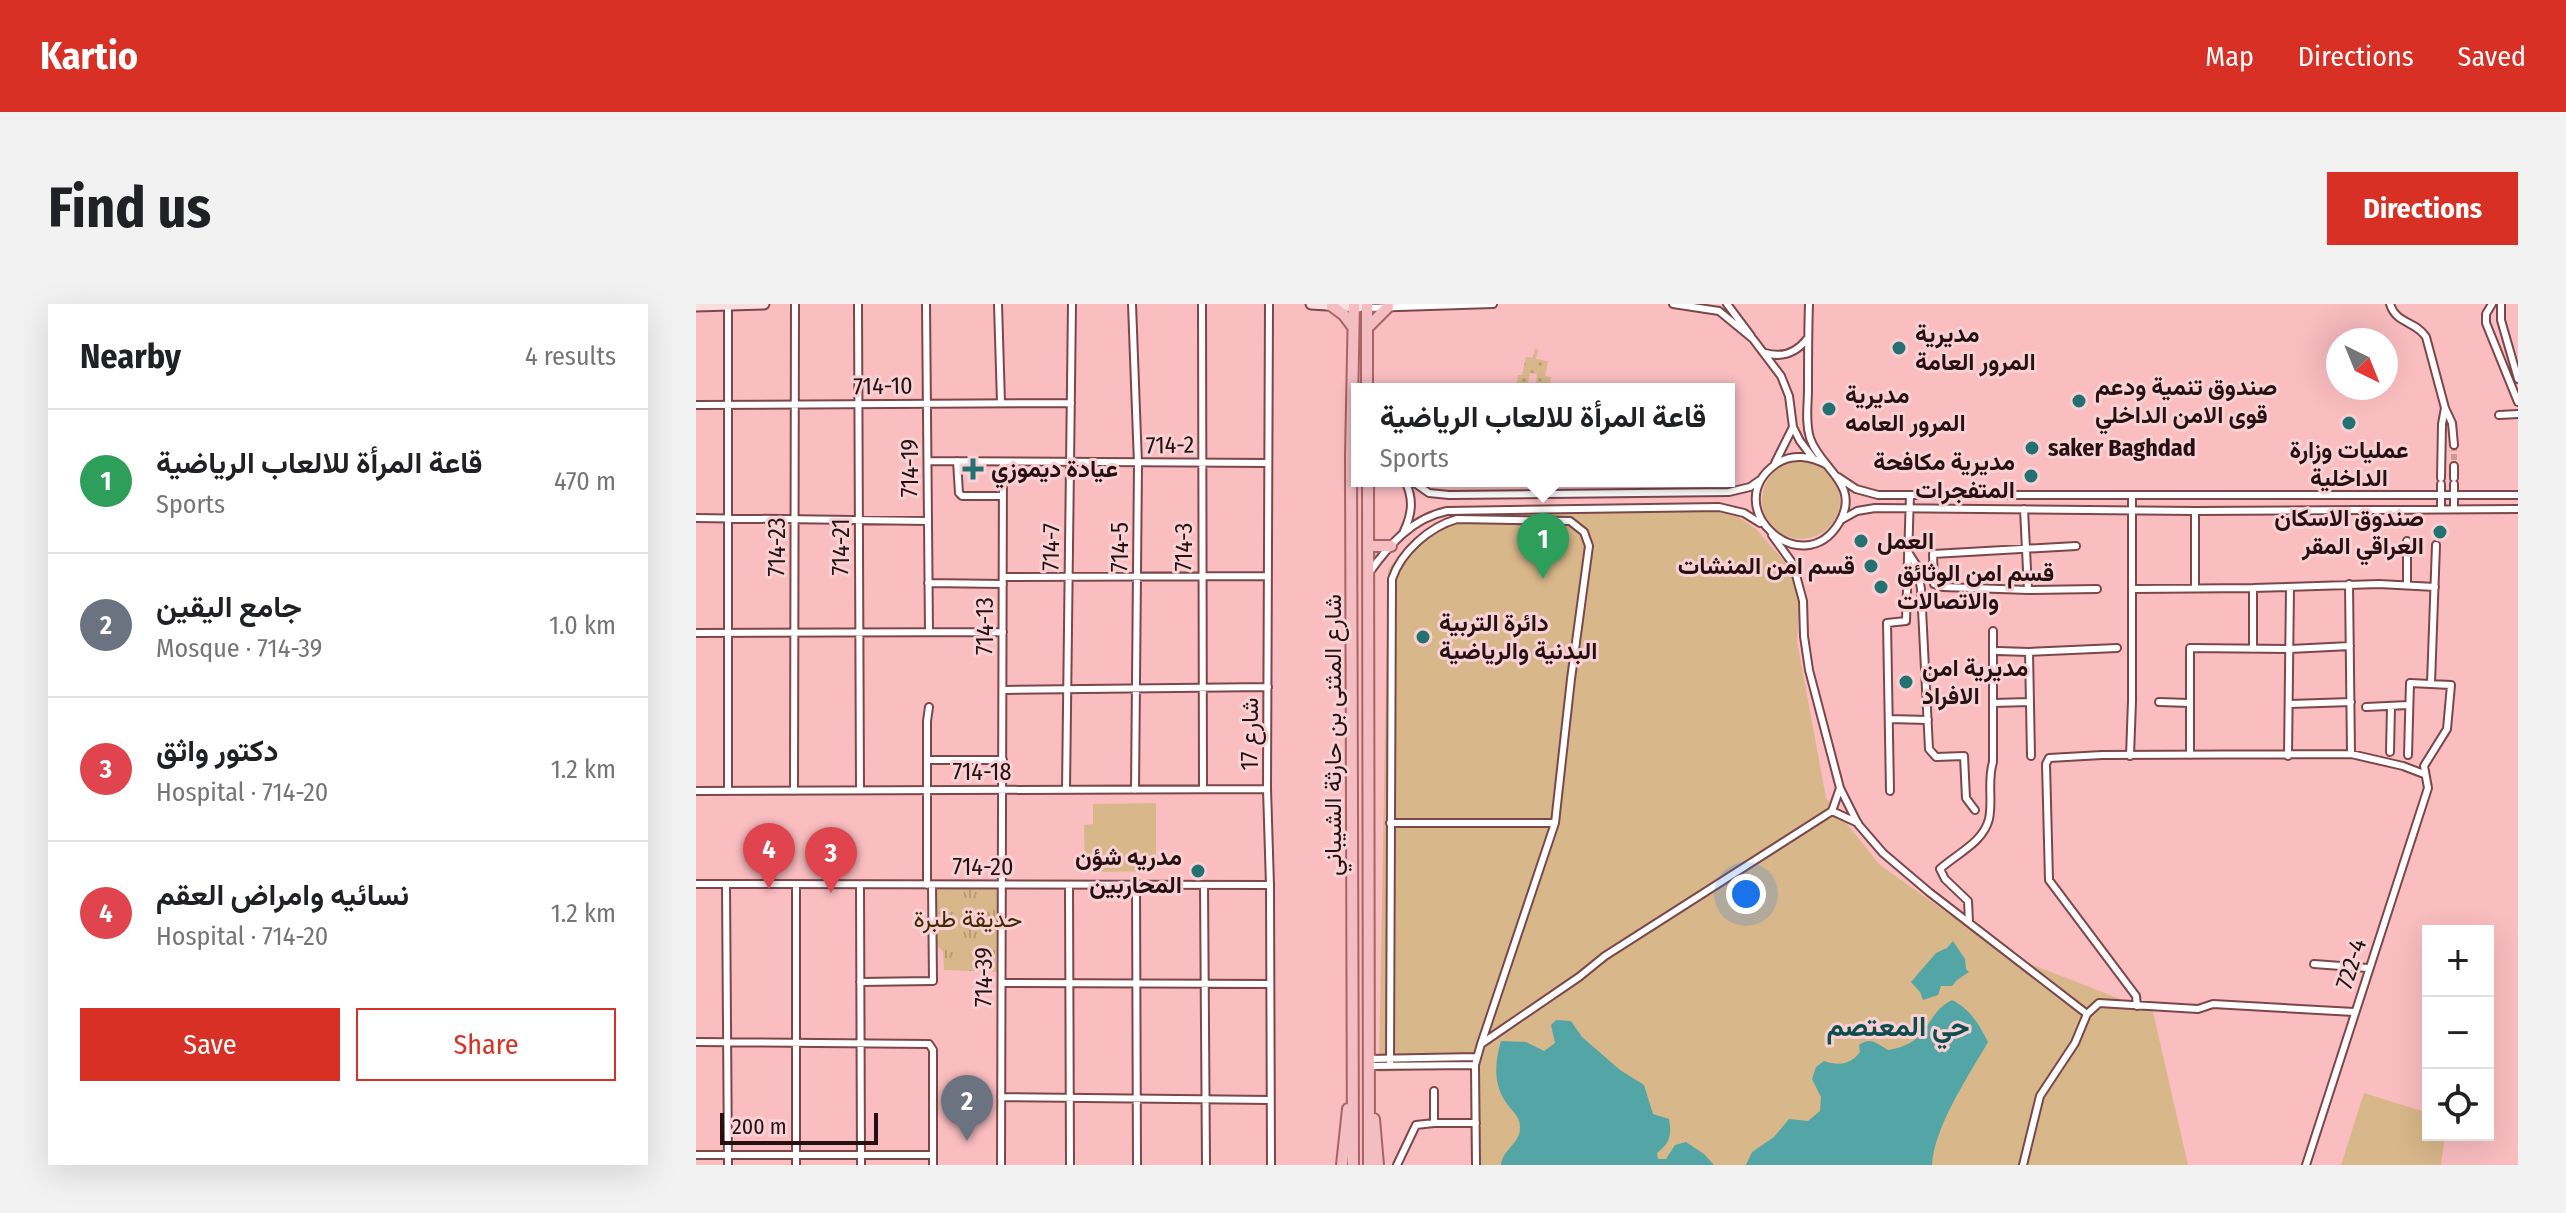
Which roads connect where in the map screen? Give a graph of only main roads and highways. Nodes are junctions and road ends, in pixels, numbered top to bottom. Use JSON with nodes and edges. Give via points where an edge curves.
{"nodes":[{"id":1,"x":764,"y":304,"type":"edge"},
{"id":2,"x":1311,"y":304,"type":"edge"},
{"id":3,"x":728,"y":305,"type":"edge"},
{"id":4,"x":696,"y":306,"type":"edge"},
{"id":5,"x":1332,"y":306,"type":"junction"},
{"id":6,"x":1354,"y":306,"type":"edge"},
{"id":7,"x":1367,"y":306,"type":"edge"},
{"id":8,"x":1388,"y":307,"type":"road end"},
{"id":9,"x":1353,"y":327,"type":"junction"},
{"id":10,"x":1367,"y":328,"type":"junction"},
{"id":11,"x":1352,"y":383,"type":"edge"},
{"id":12,"x":1367,"y":383,"type":"edge"},
{"id":13,"x":1351,"y":487,"type":"edge"},
{"id":14,"x":1368,"y":487,"type":"edge"},
{"id":15,"x":1368,"y":546,"type":"junction"},
{"id":16,"x":1391,"y":546,"type":"road end"},
{"id":17,"x":1353,"y":1071,"type":"junction"},
{"id":18,"x":1369,"y":1083,"type":"junction"},
{"id":19,"x":1342,"y":1165,"type":"edge"},
{"id":20,"x":1353,"y":1165,"type":"edge"},
{"id":21,"x":1369,"y":1165,"type":"edge"},
{"id":22,"x":1378,"y":1165,"type":"edge"}],
"edges":[{"from":1,"to":3,"type":"main road"},
{"from":2,"to":5,"type":"main road"},
{"from":3,"to":4,"type":"main road"},
{"from":5,"to":6,"type":"main road"},
{"from":5,"to":9,"type":"main road"},
{"from":6,"to":7,"type":"main road"},
{"from":6,"to":9,"type":"main road","name":"شارع المثنى بن حارثة الشيباني"},
{"from":7,"to":10,"type":"main road"},
{"from":8,"to":10,"type":"main road"},
{"from":9,"to":11,"type":"main road","name":"شارع المثنى بن حارثة الشيباني"},
{"from":10,"to":12,"type":"main road"},
{"from":13,"to":17,"type":"main road","name":"شارع المثنى بن حارثة الشيباني"},
{"from":14,"to":15,"type":"main road","name":"شارع المثنى بن حارثة الشيباني"},
{"from":15,"to":16,"type":"main road"},
{"from":15,"to":18,"type":"main road","name":"شارع المثنى بن حارثة الشيباني"},
{"from":17,"to":19,"type":"main road"},
{"from":17,"to":20,"type":"main road","name":"شارع المثنى بن حارثة الشيباني"},
{"from":18,"to":21,"type":"main road","name":"شارع المثنى بن حارثة الشيباني"},
{"from":18,"to":22,"type":"main road"}]}
